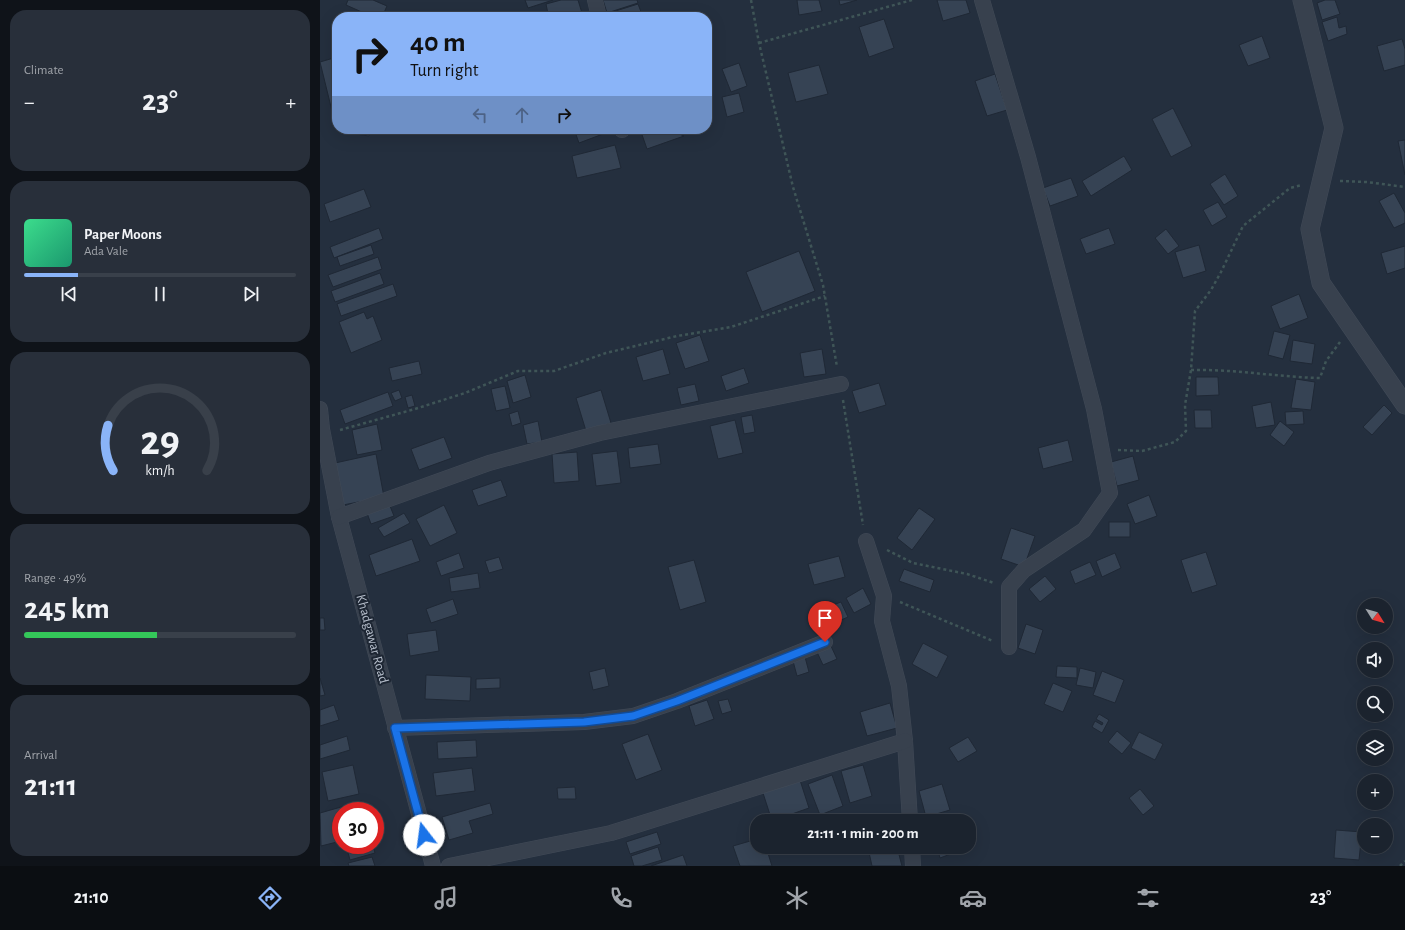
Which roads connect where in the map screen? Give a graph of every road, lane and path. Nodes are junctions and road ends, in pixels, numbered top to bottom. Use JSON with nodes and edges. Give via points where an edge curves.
{"nodes":[{"id":1,"x":595,"y":0,"type":"edge"},
{"id":2,"x":751,"y":0,"type":"edge"},
{"id":3,"x":912,"y":0,"type":"edge"},
{"id":4,"x":982,"y":0,"type":"edge"},
{"id":5,"x":1302,"y":0,"type":"edge"},
{"id":6,"x":598,"y":12,"type":"edge"},
{"id":7,"x":759,"y":43,"type":"junction"},
{"id":8,"x":1321,"y":180,"type":"junction"},
{"id":9,"x":1405,"y":188,"type":"edge"},
{"id":10,"x":825,"y":296,"type":"junction"},
{"id":11,"x":1352,"y":327,"type":"junction"},
{"id":12,"x":1191,"y":370,"type":"junction"},
{"id":13,"x":840,"y":384,"type":"junction"},
{"id":14,"x":1405,"y":405,"type":"edge"},
{"id":15,"x":320,"y":409,"type":"edge"},
{"id":16,"x":323,"y":434,"type":"junction"},
{"id":17,"x":1102,"y":450,"type":"junction"},
{"id":18,"x":339,"y":517,"type":"junction"},
{"id":19,"x":866,"y":541,"type":"junction"},
{"id":20,"x":1009,"y":587,"type":"junction"},
{"id":21,"x":884,"y":596,"type":"junction"},
{"id":22,"x":825,"y":642,"type":"dead end"},
{"id":23,"x":1008,"y":647,"type":"joint"},
{"id":24,"x":395,"y":728,"type":"junction"},
{"id":25,"x":905,"y":741,"type":"junction"},
{"id":26,"x":910,"y":814,"type":"edge"},
{"id":27,"x":912,"y":854,"type":"edge"},
{"id":28,"x":1405,"y":861,"type":"edge"},
{"id":29,"x":433,"y":866,"type":"edge"},
{"id":30,"x":448,"y":866,"type":"edge"},
{"id":31,"x":913,"y":866,"type":"edge"},
{"id":32,"x":1400,"y":866,"type":"edge"}],
"edges":[{"from":1,"to":6,"type":"street"},
{"from":2,"to":7,"type":"path"},
{"from":3,"to":7,"type":"path"},
{"from":4,"to":17,"type":"street","via":[[1028,157],[1094,408]]},
{"from":5,"to":8,"type":"street","via":[[1334,128]]},
{"from":7,"to":10,"type":"path","via":[[793,187]]},
{"from":8,"to":9,"type":"path","via":[[1367,182]]},
{"from":8,"to":11,"type":"street","via":[[1310,229],[1321,283]]},
{"from":8,"to":12,"type":"path","via":[[1290,188],[1243,226],[1221,272],[1196,311]]},
{"from":10,"to":13,"type":"path"},
{"from":10,"to":16,"type":"path","via":[[731,327],[677,336],[606,353],[554,370],[518,371],[465,393]]},
{"from":11,"to":12,"type":"path","via":[[1326,361],[1320,378],[1220,369]]},
{"from":11,"to":14,"type":"street"},
{"from":12,"to":17,"type":"path","via":[[1185,405],[1186,431],[1175,442],[1142,452]]},
{"from":13,"to":18,"type":"street","via":[[593,435],[489,463]]},
{"from":13,"to":19,"type":"path"},
{"from":15,"to":16,"type":"street","name":"Khadgawar Road"},
{"from":16,"to":18,"type":"street","name":"Khadgawar Road"},
{"from":17,"to":20,"type":"street","via":[[1110,493],[1084,530],[1024,570]]},
{"from":18,"to":24,"type":"street","name":"Khadgawar Road"},
{"from":19,"to":20,"type":"path","via":[[913,563],[967,574]]},
{"from":19,"to":21,"type":"street"},
{"from":20,"to":23,"type":"street"},
{"from":21,"to":23,"type":"path"},
{"from":21,"to":25,"type":"street","via":[[882,621],[899,686]]},
{"from":22,"to":24,"type":"street","via":[[633,716],[584,722]]},
{"from":24,"to":29,"type":"street","name":"Khadgawar Road"},
{"from":25,"to":26,"type":"street"},
{"from":25,"to":30,"type":"street","via":[[611,833]]},
{"from":27,"to":31,"type":"street"},
{"from":28,"to":32,"type":"path"}]}
